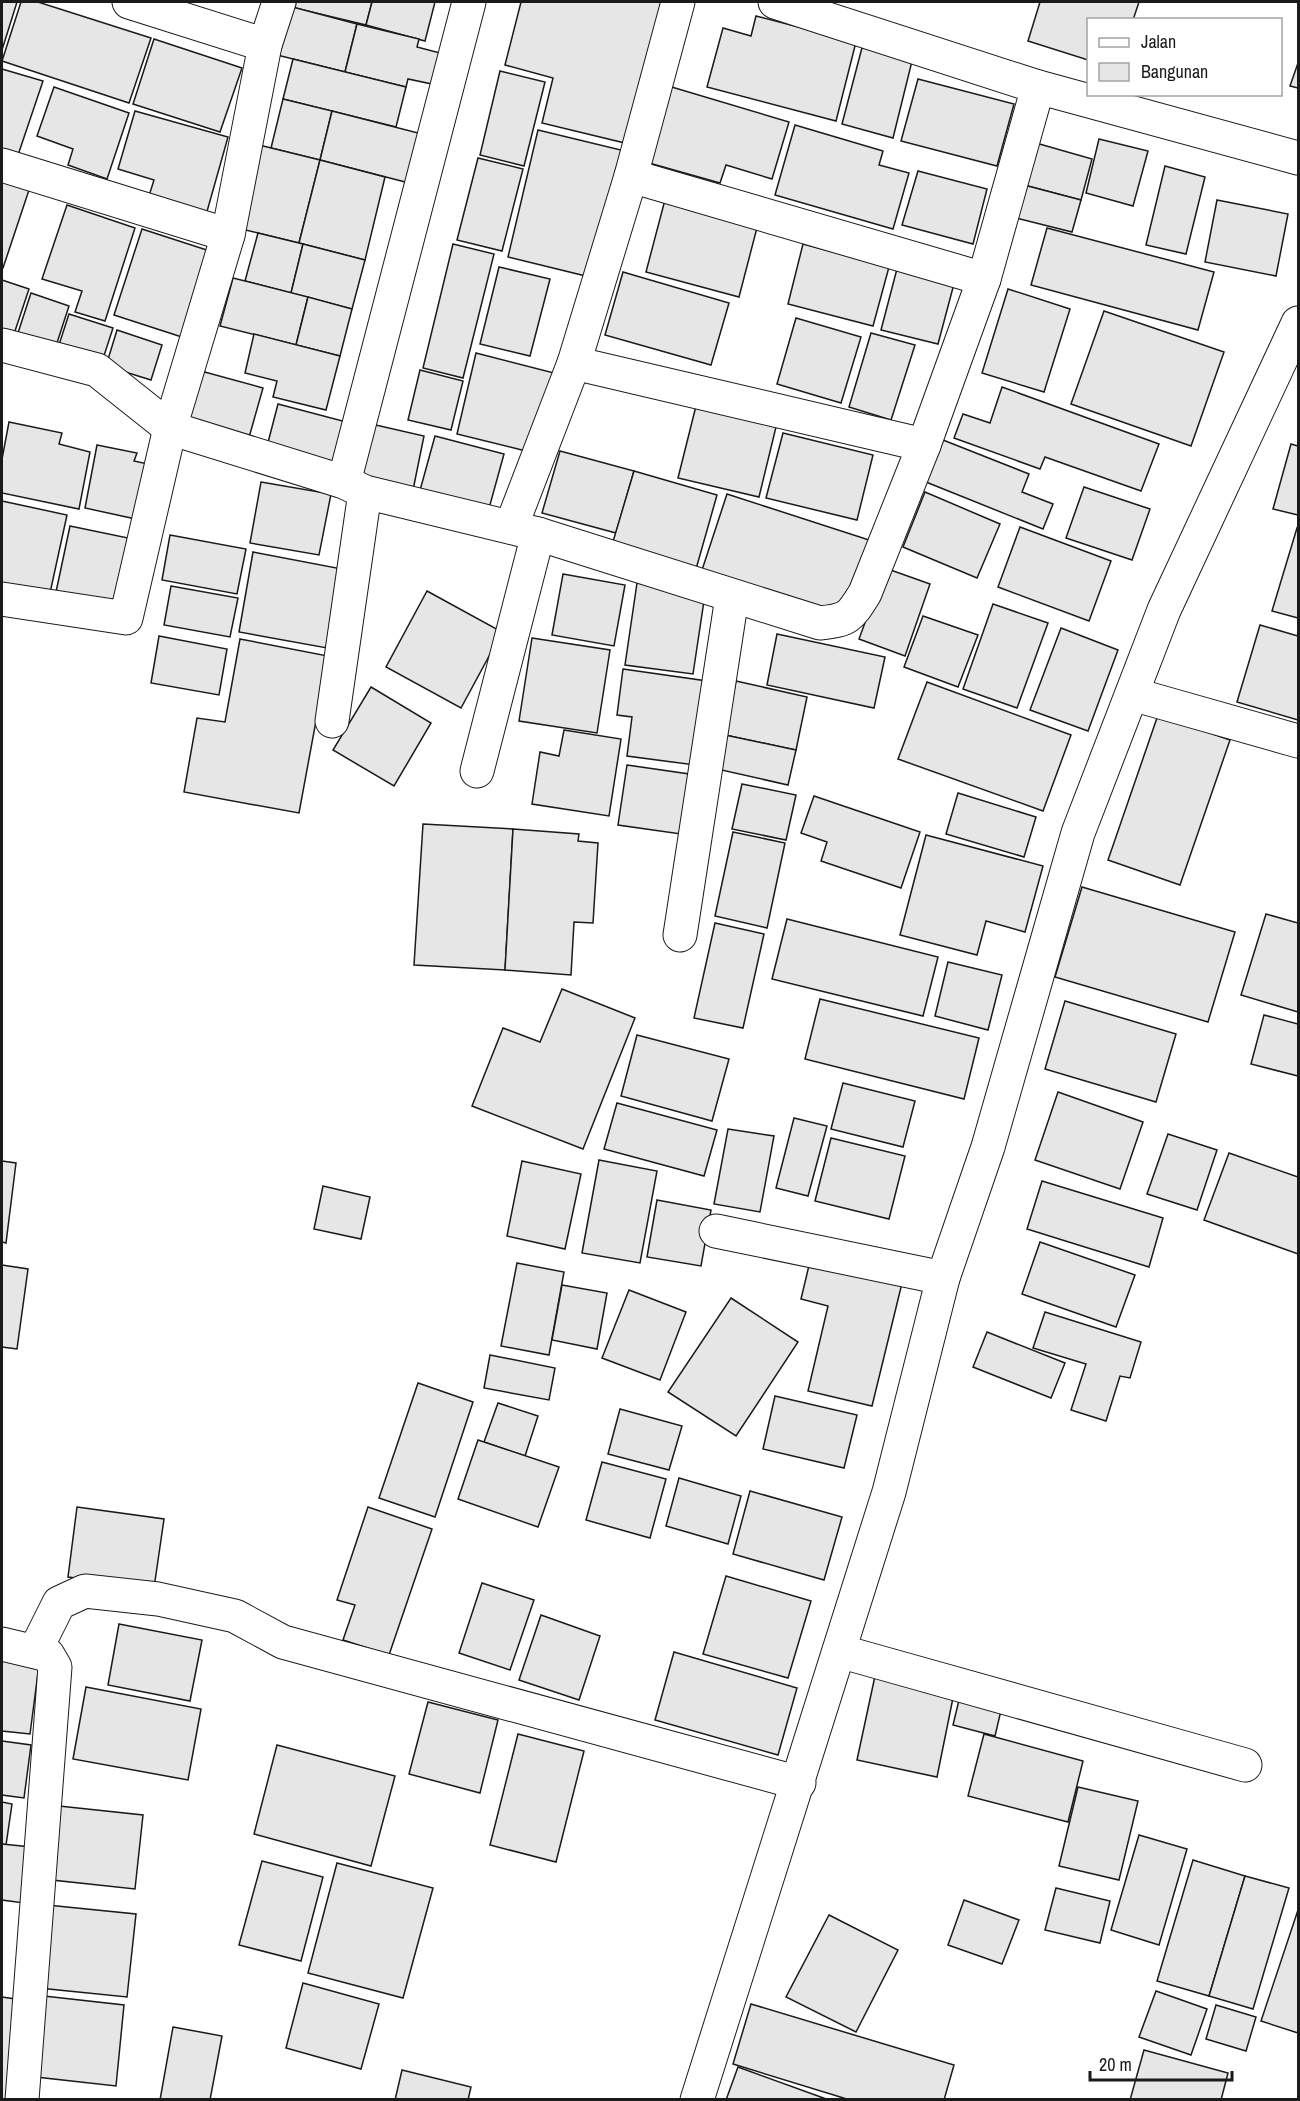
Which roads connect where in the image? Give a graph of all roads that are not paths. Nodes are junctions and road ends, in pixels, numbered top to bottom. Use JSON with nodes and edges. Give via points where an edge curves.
{"nodes":[{"id":1,"x":129,"y":2,"type":"edge"},
{"id":2,"x":279,"y":2,"type":"edge"},
{"id":3,"x":469,"y":2,"type":"edge"},
{"id":4,"x":678,"y":2,"type":"edge"},
{"id":5,"x":775,"y":2,"type":"edge"},
{"id":6,"x":265,"y":45,"type":"junction"},
{"id":7,"x":1038,"y":87,"type":"junction"},
{"id":8,"x":1299,"y":158,"type":"edge"},
{"id":9,"x":2,"y":165,"type":"edge"},
{"id":10,"x":632,"y":176,"type":"junction"},
{"id":11,"x":228,"y":235,"type":"junction"},
{"id":12,"x":984,"y":279,"type":"junction"},
{"id":13,"x":1299,"y":323,"type":"edge"},
{"id":14,"x":2,"y":345,"type":"edge"},
{"id":15,"x":574,"y":363,"type":"junction"},
{"id":16,"x":170,"y":428,"type":"junction"},
{"id":17,"x":924,"y":445,"type":"junction"},
{"id":18,"x":355,"y":487,"type":"junction"},
{"id":19,"x":524,"y":531,"type":"junction"},
{"id":20,"x":732,"y":597,"type":"junction"},
{"id":21,"x":2,"y":599,"type":"edge"},
{"id":22,"x":1132,"y":694,"type":"junction"},
{"id":23,"x":332,"y":721,"type":"dead end"},
{"id":24,"x":1299,"y":741,"type":"edge"},
{"id":25,"x":477,"y":771,"type":"dead end"},
{"id":26,"x":680,"y":935,"type":"dead end"},
{"id":27,"x":716,"y":1232,"type":"dead end"},
{"id":28,"x":943,"y":1278,"type":"junction"},
{"id":29,"x":2,"y":1644,"type":"edge"},
{"id":30,"x":35,"y":1650,"type":"junction"},
{"id":31,"x":839,"y":1651,"type":"junction"},
{"id":32,"x":1245,"y":1765,"type":"dead end"},
{"id":33,"x":799,"y":1783,"type":"junction"},
{"id":34,"x":22,"y":2100,"type":"edge"},
{"id":35,"x":697,"y":2100,"type":"edge"}],
"edges":[{"from":1,"to":6,"type":"street"},
{"from":2,"to":6,"type":"street"},
{"from":3,"to":18,"type":"street"},
{"from":4,"to":10,"type":"street"},
{"from":5,"to":7,"type":"street"},
{"from":6,"to":11,"type":"street"},
{"from":7,"to":8,"type":"street"},
{"from":7,"to":12,"type":"street"},
{"from":9,"to":11,"type":"street"},
{"from":10,"to":12,"type":"street"},
{"from":10,"to":15,"type":"street"},
{"from":11,"to":16,"type":"street"},
{"from":12,"to":17,"type":"street"},
{"from":13,"to":22,"type":"street","via":[[1164,610]]},
{"from":14,"to":16,"type":"street","via":[[98,370]]},
{"from":15,"to":17,"type":"street"},
{"from":15,"to":19,"type":"street"},
{"from":16,"to":18,"type":"street"},
{"from":16,"to":21,"type":"street","via":[[126,618]]},
{"from":17,"to":20,"type":"street","via":[[865,593],[851,615],[843,621],[820,623]]},
{"from":18,"to":19,"type":"street"},
{"from":18,"to":23,"type":"street"},
{"from":19,"to":20,"type":"street"},
{"from":19,"to":25,"type":"street"},
{"from":20,"to":26,"type":"street"},
{"from":22,"to":24,"type":"street"},
{"from":22,"to":28,"type":"street","via":[[1078,833],[988,1147]]},
{"from":27,"to":28,"type":"street"},
{"from":28,"to":31,"type":"street","via":[[889,1492]]},
{"from":29,"to":30,"type":"street"},
{"from":30,"to":33,"type":"street","via":[[59,1603],[85,1591],[158,1599],[235,1616],[283,1642]]},
{"from":30,"to":34,"type":"street","via":[[48,1655],[55,1667],[55,1691]]},
{"from":31,"to":32,"type":"street"},
{"from":31,"to":33,"type":"street"},
{"from":33,"to":35,"type":"street"}]}
